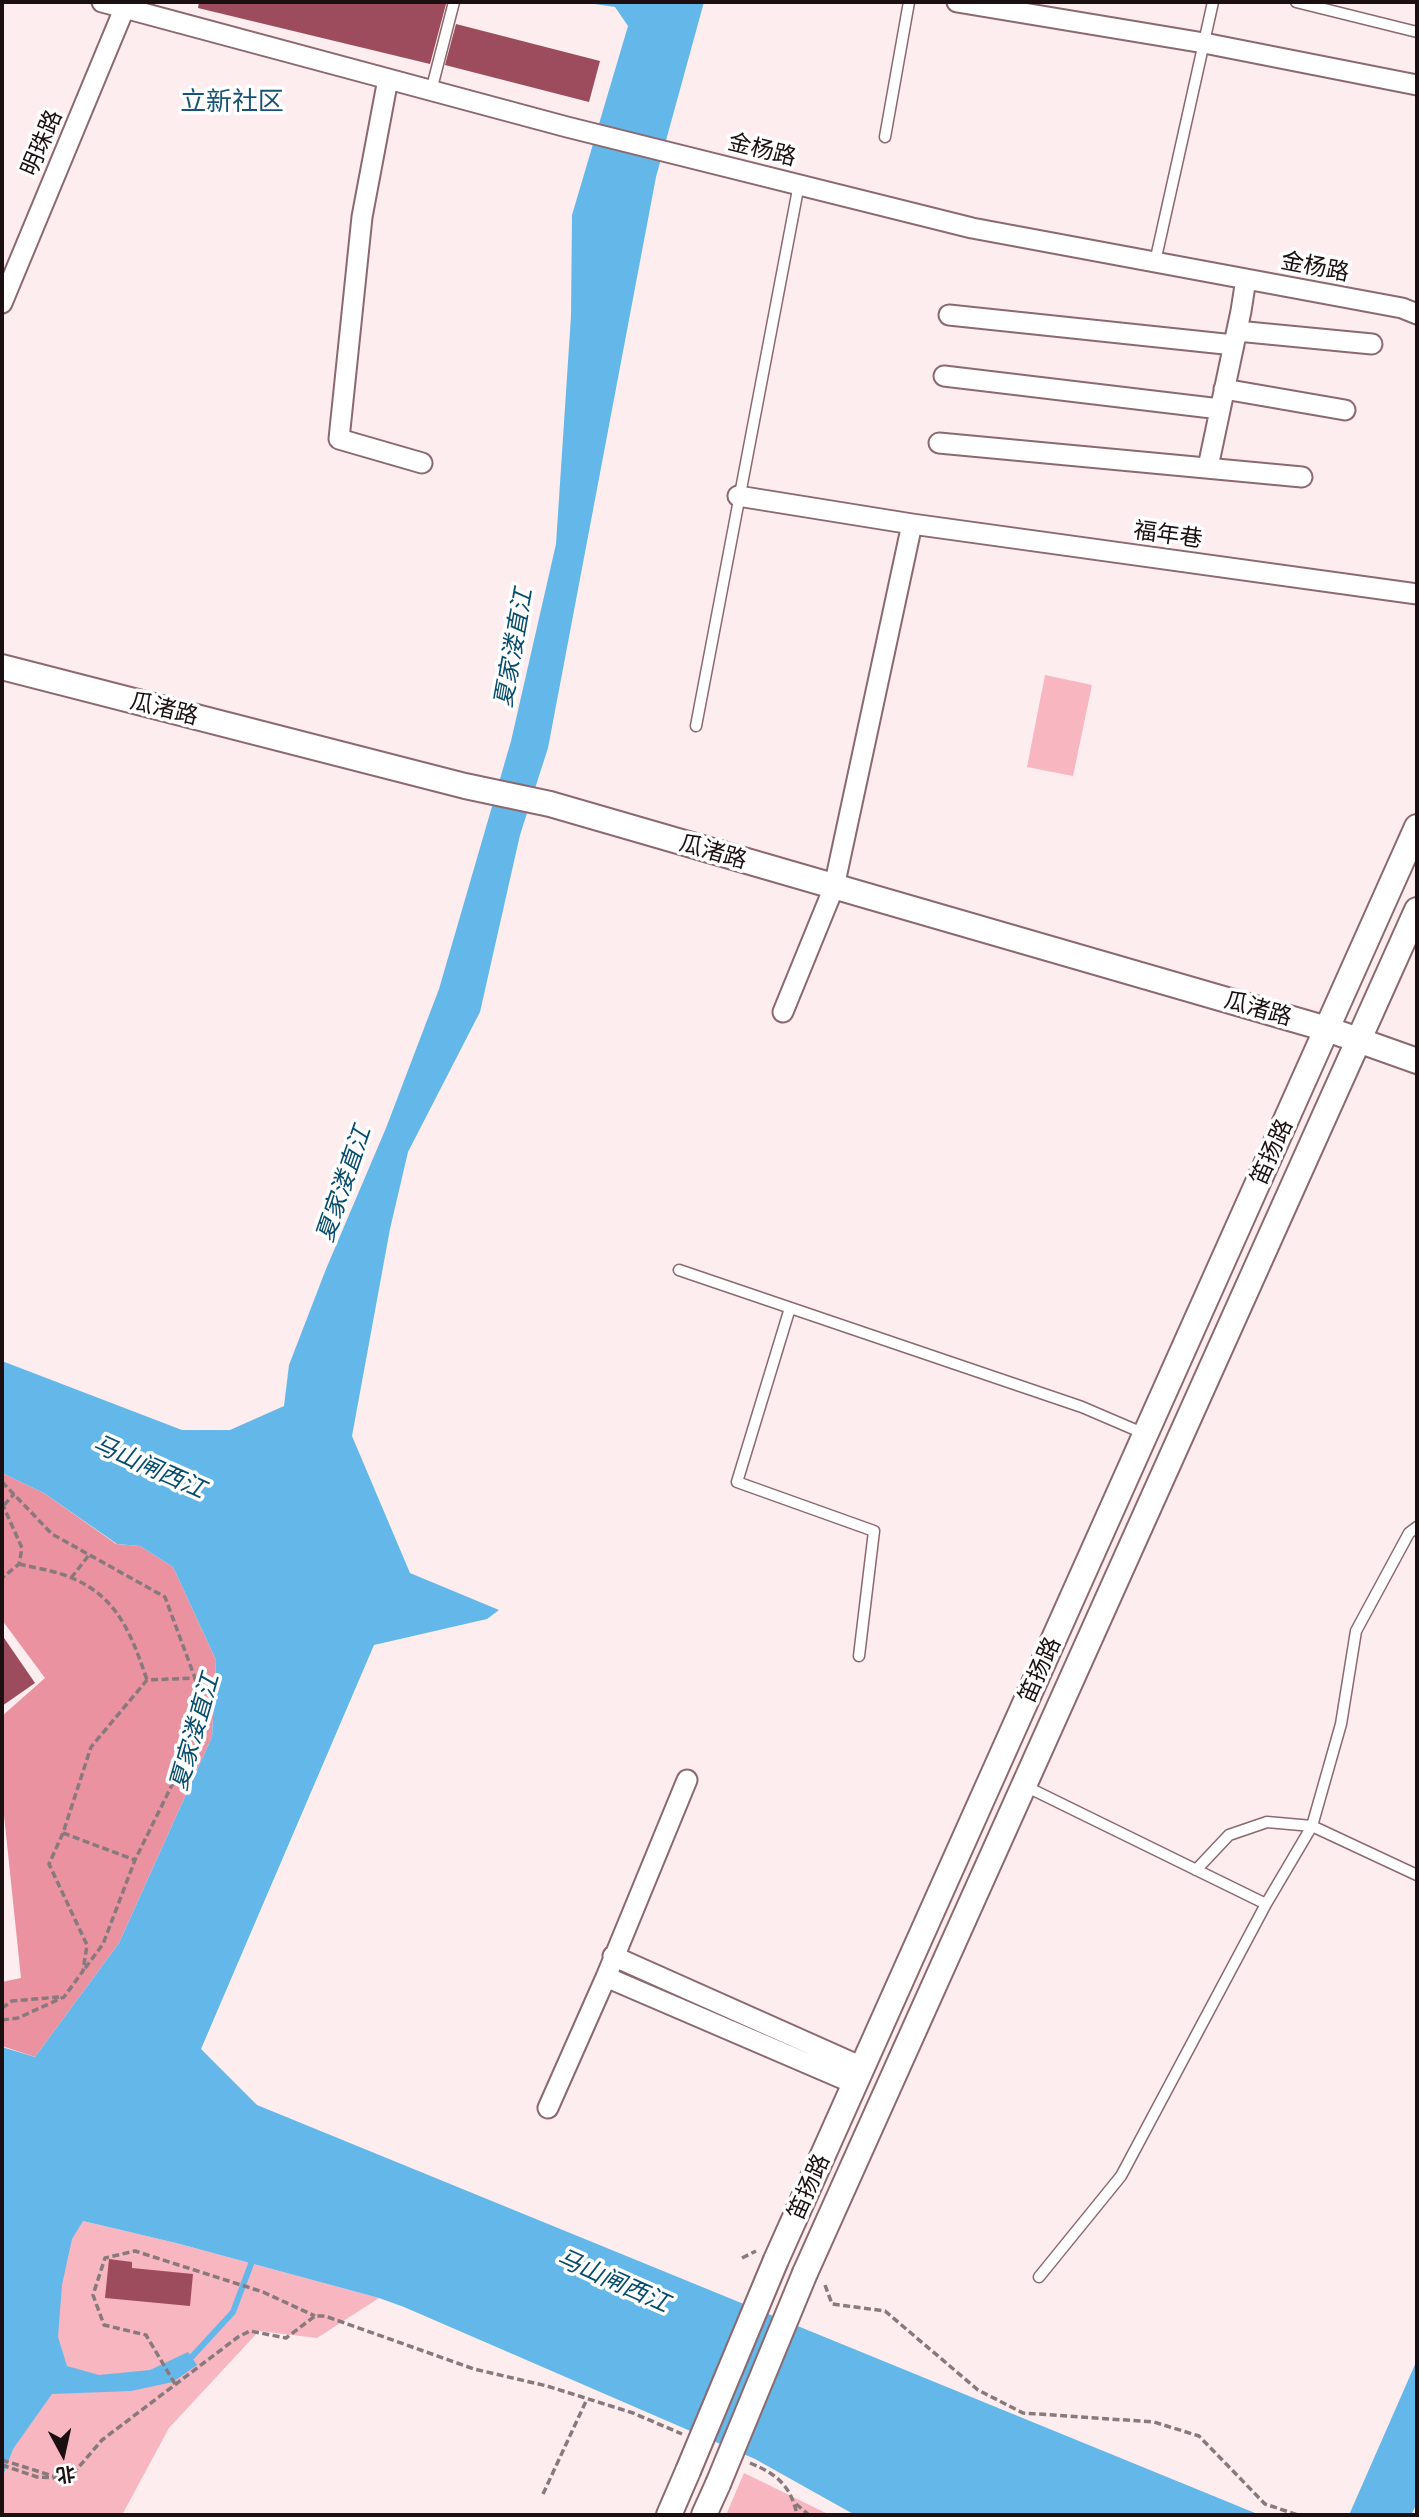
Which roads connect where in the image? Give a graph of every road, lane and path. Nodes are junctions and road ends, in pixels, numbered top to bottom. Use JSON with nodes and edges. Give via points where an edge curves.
{"nodes":[{"id":1,"x":102,"y":2,"type":"edge"},
{"id":2,"x":454,"y":2,"type":"edge"},
{"id":3,"x":909,"y":2,"type":"edge"},
{"id":4,"x":957,"y":2,"type":"edge"},
{"id":5,"x":1213,"y":2,"type":"edge"},
{"id":6,"x":1296,"y":2,"type":"edge"},
{"id":7,"x":126,"y":5,"type":"edge"},
{"id":8,"x":1417,"y":32,"type":"edge"},
{"id":9,"x":1204,"y":43,"type":"junction"},
{"id":10,"x":387,"y":79,"type":"junction"},
{"id":11,"x":1417,"y":85,"type":"edge"},
{"id":12,"x":431,"y":91,"type":"junction"},
{"id":13,"x":885,"y":137,"type":"dead end"},
{"id":14,"x":799,"y":184,"type":"junction"},
{"id":15,"x":1155,"y":262,"type":"junction"},
{"id":16,"x":1245,"y":279,"type":"junction"},
{"id":17,"x":4,"y":294,"type":"edge"},
{"id":18,"x":1417,"y":313,"type":"edge"},
{"id":19,"x":949,"y":315,"type":"dead end"},
{"id":20,"x":1235,"y":338,"type":"junction"},
{"id":21,"x":1372,"y":344,"type":"dead end"},
{"id":22,"x":944,"y":376,"type":"dead end"},
{"id":23,"x":1224,"y":389,"type":"junction"},
{"id":24,"x":1220,"y":409,"type":"junction"},
{"id":25,"x":1345,"y":410,"type":"dead end"},
{"id":26,"x":939,"y":443,"type":"dead end"},
{"id":27,"x":422,"y":463,"type":"dead end"},
{"id":28,"x":1208,"y":467,"type":"junction"},
{"id":29,"x":1302,"y":477,"type":"dead end"},
{"id":30,"x":738,"y":496,"type":"junction"},
{"id":31,"x":912,"y":524,"type":"junction"},
{"id":32,"x":1417,"y":594,"type":"edge"},
{"id":33,"x":2,"y":667,"type":"edge"},
{"id":34,"x":696,"y":726,"type":"dead end"},
{"id":35,"x":1417,"y":827,"type":"edge"},
{"id":36,"x":834,"y":887,"type":"junction"},
{"id":37,"x":1417,"y":910,"type":"edge"},
{"id":38,"x":783,"y":1012,"type":"dead end"},
{"id":39,"x":1327,"y":1030,"type":"junction"},
{"id":40,"x":1358,"y":1040,"type":"junction"},
{"id":41,"x":1417,"y":1061,"type":"edge"},
{"id":42,"x":679,"y":1270,"type":"dead end"},
{"id":43,"x":790,"y":1308,"type":"junction"},
{"id":44,"x":1146,"y":1434,"type":"junction"},
{"id":45,"x":2,"y":1482,"type":"edge"},
{"id":46,"x":14,"y":1494,"type":"junction"},
{"id":47,"x":3,"y":1504,"type":"edge"},
{"id":48,"x":1417,"y":1527,"type":"edge"},
{"id":49,"x":89,"y":1555,"type":"junction"},
{"id":50,"x":19,"y":1564,"type":"junction"},
{"id":51,"x":2,"y":1578,"type":"edge"},
{"id":52,"x":71,"y":1578,"type":"junction"},
{"id":53,"x":859,"y":1657,"type":"dead end"},
{"id":54,"x":195,"y":1678,"type":"junction"},
{"id":55,"x":147,"y":1680,"type":"junction"},
{"id":56,"x":687,"y":1780,"type":"dead end"},
{"id":57,"x":1024,"y":1786,"type":"junction"},
{"id":58,"x":1312,"y":1826,"type":"junction"},
{"id":59,"x":63,"y":1833,"type":"junction"},
{"id":60,"x":135,"y":1860,"type":"junction"},
{"id":61,"x":1196,"y":1870,"type":"junction"},
{"id":62,"x":1417,"y":1875,"type":"edge"},
{"id":63,"x":1266,"y":1904,"type":"junction"},
{"id":64,"x":613,"y":1956,"type":"junction"},
{"id":65,"x":83,"y":1971,"type":"junction"},
{"id":66,"x":606,"y":1977,"type":"junction"},
{"id":67,"x":64,"y":1997,"type":"junction"},
{"id":68,"x":2,"y":2008,"type":"edge"},
{"id":69,"x":2,"y":2020,"type":"edge"},
{"id":70,"x":859,"y":2075,"type":"junction"},
{"id":71,"x":548,"y":2108,"type":"dead end"},
{"id":72,"x":1039,"y":2277,"type":"dead end"},
{"id":73,"x":832,"y":2304,"type":"dead end"},
{"id":74,"x":314,"y":2316,"type":"junction"},
{"id":75,"x":175,"y":2384,"type":"junction"},
{"id":76,"x":587,"y":2399,"type":"junction"},
{"id":77,"x":682,"y":2434,"type":"dead end"},
{"id":78,"x":2,"y":2460,"type":"edge"},
{"id":79,"x":743,"y":2460,"type":"dead end"},
{"id":80,"x":2,"y":2465,"type":"edge"},
{"id":81,"x":37,"y":2475,"type":"junction"},
{"id":82,"x":542,"y":2494,"type":"dead end"},
{"id":83,"x":794,"y":2502,"type":"junction"},
{"id":84,"x":669,"y":2515,"type":"edge"},
{"id":85,"x":704,"y":2515,"type":"edge"},
{"id":86,"x":797,"y":2515,"type":"edge"},
{"id":87,"x":809,"y":2515,"type":"edge"},
{"id":88,"x":1298,"y":2515,"type":"edge"}],
"edges":[{"from":1,"to":7,"type":"street","name":"金杨路"},
{"from":2,"to":12,"type":"lane"},
{"from":3,"to":13,"type":"lane"},
{"from":4,"to":9,"type":"street"},
{"from":5,"to":9,"type":"lane"},
{"from":6,"to":8,"type":"lane"},
{"from":7,"to":10,"type":"street","name":"金杨路"},
{"from":7,"to":17,"type":"street","name":"明珠路"},
{"from":9,"to":11,"type":"street"},
{"from":9,"to":15,"type":"lane"},
{"from":10,"to":12,"type":"street","name":"金杨路"},
{"from":10,"to":27,"type":"street","via":[[362,217],[339,439]]},
{"from":12,"to":14,"type":"street","name":"金杨路"},
{"from":14,"to":15,"type":"street","name":"金杨路","via":[[972,228]]},
{"from":14,"to":30,"type":"lane"},
{"from":15,"to":16,"type":"street","name":"金杨路"},
{"from":16,"to":18,"type":"street","name":"金杨路"},
{"from":16,"to":20,"type":"street"},
{"from":19,"to":20,"type":"street"},
{"from":20,"to":21,"type":"street"},
{"from":20,"to":23,"type":"street"},
{"from":22,"to":24,"type":"street"},
{"from":23,"to":24,"type":"street"},
{"from":23,"to":25,"type":"street"},
{"from":24,"to":28,"type":"street"},
{"from":26,"to":28,"type":"street"},
{"from":28,"to":29,"type":"street"},
{"from":30,"to":31,"type":"street","name":"福年巷"},
{"from":30,"to":34,"type":"lane"},
{"from":31,"to":32,"type":"street","name":"福年巷"},
{"from":31,"to":36,"type":"street"},
{"from":33,"to":36,"type":"street","name":"瓜渚路","via":[[550,804]]},
{"from":35,"to":39,"type":"street","name":"笛扬路"},
{"from":36,"to":38,"type":"street"},
{"from":36,"to":39,"type":"street","name":"瓜渚路"},
{"from":37,"to":40,"type":"street","name":"笛扬路"},
{"from":39,"to":40,"type":"street","name":"瓜渚路"},
{"from":39,"to":44,"type":"street","name":"笛扬路"},
{"from":40,"to":41,"type":"street","name":"瓜渚路"},
{"from":40,"to":57,"type":"street","name":"笛扬路"},
{"from":42,"to":43,"type":"lane"},
{"from":43,"to":44,"type":"lane"},
{"from":43,"to":53,"type":"lane","via":[[737,1482],[874,1531]]},
{"from":44,"to":70,"type":"street","name":"笛扬路"},
{"from":45,"to":46,"type":"path"},
{"from":46,"to":47,"type":"path"},
{"from":46,"to":49,"type":"path","via":[[52,1534]]},
{"from":47,"to":50,"type":"path","via":[[22,1548]]},
{"from":48,"to":58,"type":"lane","via":[[1409,1533],[1356,1630],[1341,1724]]},
{"from":49,"to":52,"type":"path"},
{"from":49,"to":54,"type":"path","via":[[165,1597]]},
{"from":50,"to":51,"type":"path"},
{"from":50,"to":52,"type":"path"},
{"from":52,"to":55,"type":"path","via":[[102,1594],[132,1637]]},
{"from":54,"to":55,"type":"path"},
{"from":54,"to":60,"type":"path","via":[[201,1726]]},
{"from":55,"to":59,"type":"path","via":[[91,1746]]},
{"from":56,"to":64,"type":"street"},
{"from":57,"to":61,"type":"lane"},
{"from":57,"to":85,"type":"street","name":"笛扬路","bridge":true,"via":[[805,2273]]},
{"from":58,"to":61,"type":"lane","via":[[1267,1822],[1229,1835]]},
{"from":58,"to":62,"type":"lane"},
{"from":58,"to":63,"type":"lane"},
{"from":59,"to":60,"type":"path"},
{"from":59,"to":65,"type":"path","via":[[49,1864],[87,1945]]},
{"from":60,"to":65,"type":"path","via":[[103,1944]]},
{"from":61,"to":63,"type":"lane"},
{"from":63,"to":72,"type":"lane","via":[[1121,2176]]},
{"from":64,"to":66,"type":"street"},
{"from":64,"to":70,"type":"street"},
{"from":65,"to":67,"type":"path"},
{"from":66,"to":70,"type":"street"},
{"from":66,"to":71,"type":"street"},
{"from":67,"to":68,"type":"path","via":[[12,2001]]},
{"from":67,"to":69,"type":"path","via":[[18,2018]]},
{"from":70,"to":84,"type":"street","name":"笛扬路","bridge":true},
{"from":73,"to":88,"type":"path","via":[[886,2311],[978,2390],[1023,2413],[1154,2423],[1199,2436],[1265,2504]]},
{"from":74,"to":75,"type":"path","via":[[286,2338],[250,2332],[238,2337]]},
{"from":74,"to":75,"type":"path","via":[[251,2288],[135,2251],[105,2258],[93,2295],[104,2325],[146,2335]]},
{"from":74,"to":76,"type":"path","via":[[370,2330],[474,2369]]},
{"from":75,"to":81,"type":"path","via":[[102,2440],[72,2475]]},
{"from":76,"to":77,"type":"path"},
{"from":76,"to":82,"type":"path"},
{"from":78,"to":81,"type":"path"},
{"from":79,"to":83,"type":"path","via":[[785,2483]]},
{"from":80,"to":81,"type":"path"},
{"from":83,"to":86,"type":"path"},
{"from":83,"to":87,"type":"path"}]}
